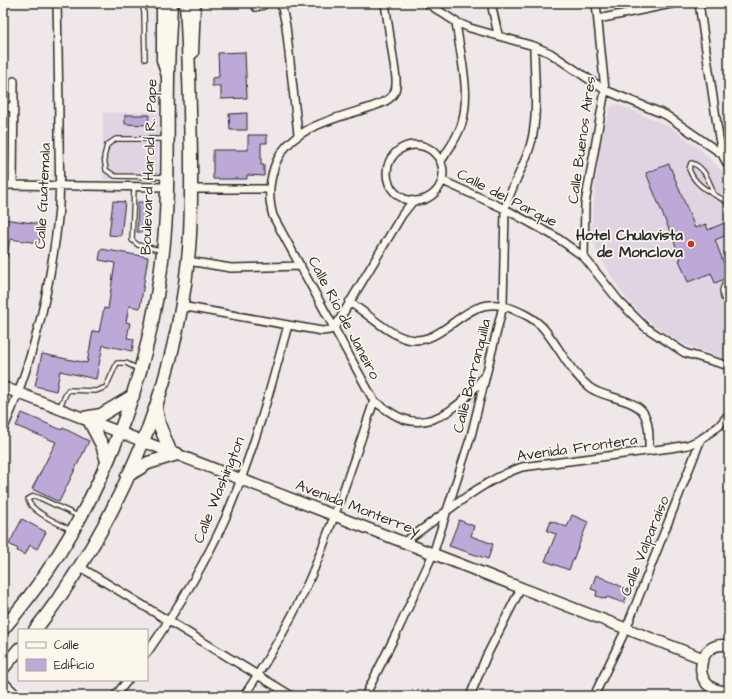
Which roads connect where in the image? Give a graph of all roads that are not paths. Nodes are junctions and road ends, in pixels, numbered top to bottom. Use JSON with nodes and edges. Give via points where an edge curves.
{"nodes":[{"id":1,"x":57,"y":3,"type":"edge"},
{"id":2,"x":142,"y":3,"type":"edge"},
{"id":3,"x":162,"y":3,"type":"edge"},
{"id":4,"x":171,"y":3,"type":"edge"},
{"id":5,"x":186,"y":3,"type":"edge"},
{"id":6,"x":195,"y":3,"type":"edge"},
{"id":7,"x":251,"y":3,"type":"edge"},
{"id":8,"x":266,"y":3,"type":"edge"},
{"id":9,"x":281,"y":3,"type":"edge"},
{"id":10,"x":385,"y":3,"type":"edge"},
{"id":11,"x":427,"y":3,"type":"edge"},
{"id":12,"x":491,"y":3,"type":"edge"},
{"id":13,"x":596,"y":3,"type":"edge"},
{"id":14,"x":676,"y":3,"type":"edge"},
{"id":15,"x":699,"y":3,"type":"edge"},
{"id":16,"x":598,"y":19,"type":"junction"},
{"id":17,"x":456,"y":22,"type":"junction"},
{"id":18,"x":498,"y":34,"type":"junction"},
{"id":19,"x":534,"y":46,"type":"junction"},
{"id":20,"x":146,"y":59,"type":"dead end"},
{"id":21,"x":168,"y":78,"type":"junction"},
{"id":22,"x":14,"y":81,"type":"dead end"},
{"id":23,"x":190,"y":84,"type":"junction"},
{"id":24,"x":605,"y":90,"type":"junction"},
{"id":25,"x":14,"y":106,"type":"junction"},
{"id":26,"x":3,"y":108,"type":"edge"},
{"id":27,"x":298,"y":134,"type":"junction"},
{"id":28,"x":168,"y":139,"type":"junction"},
{"id":29,"x":726,"y":158,"type":"edge"},
{"id":30,"x":441,"y":161,"type":"junction"},
{"id":31,"x":729,"y":167,"type":"edge"},
{"id":32,"x":443,"y":181,"type":"junction"},
{"id":33,"x":167,"y":182,"type":"junction"},
{"id":34,"x":3,"y":185,"type":"edge"},
{"id":35,"x":13,"y":185,"type":"junction"},
{"id":36,"x":59,"y":186,"type":"junction"},
{"id":37,"x":134,"y":187,"type":"junction"},
{"id":38,"x":191,"y":189,"type":"junction"},
{"id":39,"x":269,"y":189,"type":"junction"},
{"id":40,"x":713,"y":193,"type":"junction"},
{"id":41,"x":413,"y":201,"type":"junction"},
{"id":42,"x":729,"y":203,"type":"edge"},
{"id":43,"x":505,"y":209,"type":"junction"},
{"id":44,"x":163,"y":250,"type":"junction"},
{"id":45,"x":584,"y":257,"type":"junction"},
{"id":46,"x":188,"y":261,"type":"junction"},
{"id":47,"x":301,"y":266,"type":"junction"},
{"id":48,"x":729,"y":281,"type":"edge"},
{"id":49,"x":349,"y":302,"type":"junction"},
{"id":50,"x":729,"y":302,"type":"edge"},
{"id":51,"x":181,"y":306,"type":"junction"},
{"id":52,"x":503,"y":306,"type":"junction"},
{"id":53,"x":288,"y":325,"type":"junction"},
{"id":54,"x":335,"y":327,"type":"junction"},
{"id":55,"x":729,"y":366,"type":"edge"},
{"id":56,"x":140,"y":370,"type":"junction"},
{"id":57,"x":488,"y":371,"type":"junction"},
{"id":58,"x":3,"y":387,"type":"edge"},
{"id":59,"x":19,"y":393,"type":"junction"},
{"id":60,"x":133,"y":396,"type":"junction"},
{"id":61,"x":374,"y":401,"type":"junction"},
{"id":62,"x":59,"y":408,"type":"junction"},
{"id":63,"x":156,"y":408,"type":"junction"},
{"id":64,"x":729,"y":414,"type":"edge"},
{"id":65,"x":86,"y":419,"type":"junction"},
{"id":66,"x":3,"y":430,"type":"edge"},
{"id":67,"x":120,"y":432,"type":"junction"},
{"id":68,"x":701,"y":439,"type":"junction"},
{"id":69,"x":142,"y":440,"type":"junction"},
{"id":70,"x":650,"y":451,"type":"junction"},
{"id":71,"x":174,"y":452,"type":"junction"},
{"id":72,"x":107,"y":461,"type":"junction"},
{"id":73,"x":127,"y":476,"type":"junction"},
{"id":74,"x":241,"y":479,"type":"junction"},
{"id":75,"x":447,"y":511,"type":"junction"},
{"id":76,"x":335,"y":515,"type":"junction"},
{"id":77,"x":81,"y":518,"type":"junction"},
{"id":78,"x":73,"y":531,"type":"junction"},
{"id":79,"x":404,"y":542,"type":"junction"},
{"id":80,"x":433,"y":554,"type":"junction"},
{"id":81,"x":80,"y":567,"type":"junction"},
{"id":82,"x":521,"y":588,"type":"junction"},
{"id":83,"x":169,"y":620,"type":"junction"},
{"id":84,"x":3,"y":629,"type":"edge"},
{"id":85,"x":36,"y":629,"type":"edge"},
{"id":86,"x":626,"y":629,"type":"junction"},
{"id":87,"x":729,"y":646,"type":"edge"},
{"id":88,"x":18,"y":650,"type":"edge"},
{"id":89,"x":148,"y":652,"type":"edge"},
{"id":90,"x":702,"y":658,"type":"junction"},
{"id":91,"x":3,"y":668,"type":"edge"},
{"id":92,"x":258,"y":675,"type":"junction"},
{"id":93,"x":3,"y":681,"type":"edge"},
{"id":94,"x":127,"y":681,"type":"edge"},
{"id":95,"x":729,"y":690,"type":"edge"},
{"id":96,"x":712,"y":693,"type":"edge"},
{"id":97,"x":18,"y":696,"type":"edge"},
{"id":98,"x":115,"y":696,"type":"edge"},
{"id":99,"x":244,"y":696,"type":"edge"},
{"id":100,"x":292,"y":696,"type":"edge"},
{"id":101,"x":365,"y":696,"type":"edge"},
{"id":102,"x":470,"y":696,"type":"edge"},
{"id":103,"x":594,"y":696,"type":"edge"}],
"edges":[{"from":1,"to":36,"type":"street","name":"Calle Guatemala"},
{"from":2,"to":20,"type":"lane"},
{"from":3,"to":21,"type":"street","via":[[162,60]]},
{"from":4,"to":21,"type":"highway","name":"Boulevard Harold R. Pape"},
{"from":5,"to":23,"type":"highway"},
{"from":6,"to":23,"type":"street"},
{"from":7,"to":8,"type":"lane","via":[[256,9],[264,7]]},
{"from":9,"to":27,"type":"street"},
{"from":10,"to":27,"type":"street","name":"Calle Río de Janeiro","via":[[396,78],[394,94],[380,103]]},
{"from":11,"to":17,"type":"street"},
{"from":12,"to":18,"type":"street"},
{"from":13,"to":16,"type":"street","name":"Calle Buenos Aires"},
{"from":14,"to":16,"type":"street"},
{"from":15,"to":29,"type":"street","via":[[719,138]]},
{"from":16,"to":24,"type":"street","name":"Calle Buenos Aires"},
{"from":17,"to":18,"type":"street"},
{"from":17,"to":30,"type":"street","via":[[466,93],[465,110],[462,124]]},
{"from":18,"to":19,"type":"street"},
{"from":19,"to":24,"type":"street","via":[[579,71]]},
{"from":19,"to":43,"type":"street","name":"Calle Barranquilla","via":[[535,103],[531,143]]},
{"from":21,"to":28,"type":"highway","name":"Boulevard Harold R. Pape"},
{"from":22,"to":25,"type":"street"},
{"from":23,"to":38,"type":"highway"},
{"from":24,"to":29,"type":"street","via":[[666,115]]},
{"from":24,"to":45,"type":"street","name":"Calle Buenos Aires","via":[[585,204]]},
{"from":25,"to":26,"type":"street"},
{"from":25,"to":35,"type":"street"},
{"from":27,"to":39,"type":"street","name":"Calle Río de Janeiro","via":[[282,150]]},
{"from":28,"to":33,"type":"highway","name":"Boulevard Harold R. Pape"},
{"from":28,"to":33,"type":"lane","via":[[116,139],[107,145],[104,157],[106,170],[115,176]]},
{"from":29,"to":31,"type":"street"},
{"from":30,"to":32,"type":"street"},
{"from":30,"to":41,"type":"street","via":[[428,148],[420,146],[402,148],[390,161],[387,170],[391,188],[405,199]]},
{"from":32,"to":41,"type":"street","via":[[439,190],[432,196]]},
{"from":32,"to":43,"type":"street","name":"Calle del Parque"},
{"from":33,"to":37,"type":"street"},
{"from":33,"to":44,"type":"highway","name":"Boulevard Harold R. Pape"},
{"from":34,"to":35,"type":"street"},
{"from":35,"to":36,"type":"street"},
{"from":36,"to":37,"type":"street"},
{"from":36,"to":59,"type":"street","name":"Calle Guatemala","via":[[58,216],[44,310]]},
{"from":37,"to":44,"type":"lane","via":[[132,240],[138,245]]},
{"from":38,"to":39,"type":"street"},
{"from":38,"to":46,"type":"highway"},
{"from":39,"to":47,"type":"street","name":"Calle Río de Janeiro","via":[[273,216]]},
{"from":40,"to":40,"type":"lane","via":[[700,167],[691,163],[689,169],[695,180]]},
{"from":40,"to":42,"type":"lane"},
{"from":41,"to":49,"type":"street"},
{"from":43,"to":45,"type":"street","name":"Calle del Parque","via":[[556,237]]},
{"from":43,"to":52,"type":"street","name":"Calle Barranquilla"},
{"from":44,"to":56,"type":"highway","name":"Boulevard Harold R. Pape","via":[[153,314]]},
{"from":45,"to":55,"type":"street","name":"Calle del Parque","via":[[619,301],[645,327],[685,353]]},
{"from":46,"to":47,"type":"street","via":[[231,268]]},
{"from":46,"to":51,"type":"highway"},
{"from":47,"to":54,"type":"street","name":"Calle Río de Janeiro"},
{"from":48,"to":50,"type":"lane","via":[[724,285],[722,295]]},
{"from":49,"to":52,"type":"street","via":[[399,336],[414,341],[436,336],[466,312],[480,305]]},
{"from":49,"to":54,"type":"street"},
{"from":51,"to":53,"type":"street"},
{"from":51,"to":63,"type":"highway","via":[[174,343]]},
{"from":52,"to":57,"type":"street","name":"Calle Barranquilla"},
{"from":52,"to":70,"type":"street","via":[[524,314],[544,328],[577,376],[590,388],[633,404],[642,412],[648,431]]},
{"from":53,"to":54,"type":"street","via":[[322,331]]},
{"from":53,"to":74,"type":"street","name":"Calle Washington","via":[[267,402]]},
{"from":54,"to":61,"type":"street","name":"Calle Río de Janeiro"},
{"from":56,"to":60,"type":"highway","name":"Boulevard Harold R. Pape"},
{"from":56,"to":62,"type":"lane","via":[[118,362],[106,387],[96,391],[68,390]]},
{"from":57,"to":61,"type":"street","via":[[472,392],[458,404],[442,416],[428,421],[401,418]]},
{"from":57,"to":75,"type":"street","name":"Calle Barranquilla"},
{"from":58,"to":59,"type":"street","name":"Avenida Monterrey"},
{"from":59,"to":62,"type":"street","name":"Avenida Monterrey"},
{"from":59,"to":66,"type":"street","name":"Calle Guatemala"},
{"from":60,"to":65,"type":"highway","via":[[101,415]]},
{"from":60,"to":67,"type":"highway","name":"Boulevard Harold R. Pape"},
{"from":61,"to":76,"type":"street","name":"Calle Río de Janeiro"},
{"from":62,"to":65,"type":"street","name":"Avenida Monterrey"},
{"from":63,"to":69,"type":"highway"},
{"from":63,"to":71,"type":"highway","via":[[159,424]]},
{"from":64,"to":68,"type":"street","via":[[719,426]]},
{"from":65,"to":67,"type":"street","name":"Avenida Monterrey"},
{"from":65,"to":72,"type":"highway","via":[[101,441]]},
{"from":67,"to":69,"type":"street","name":"Avenida Monterrey"},
{"from":67,"to":72,"type":"highway","name":"Boulevard Harold R. Pape"},
{"from":68,"to":70,"type":"street","name":"Avenida Frontera","via":[[688,445]]},
{"from":68,"to":86,"type":"street","name":"Calle Valparaíso"},
{"from":69,"to":71,"type":"street","name":"Avenida Monterrey"},
{"from":69,"to":73,"type":"highway"},
{"from":70,"to":75,"type":"street","name":"Avenida Frontera","via":[[522,467],[503,474]]},
{"from":71,"to":73,"type":"highway","via":[[148,463]]},
{"from":71,"to":74,"type":"street","name":"Avenida Monterrey"},
{"from":72,"to":77,"type":"highway","name":"Boulevard Harold R. Pape"},
{"from":73,"to":81,"type":"highway","via":[[101,531]]},
{"from":74,"to":76,"type":"street","name":"Avenida Monterrey"},
{"from":74,"to":83,"type":"street","name":"Calle Washington","via":[[224,520]]},
{"from":75,"to":79,"type":"street","name":"Avenida Frontera"},
{"from":75,"to":80,"type":"street","name":"Calle Barranquilla"},
{"from":76,"to":79,"type":"street","name":"Avenida Monterrey"},
{"from":76,"to":92,"type":"street","name":"Calle Río de Janeiro","via":[[310,578]]},
{"from":77,"to":78,"type":"highway","name":"Boulevard Harold R. Pape"},
{"from":77,"to":78,"type":"lane","via":[[40,498],[34,496],[28,499],[29,505],[36,510]]},
{"from":78,"to":84,"type":"highway","name":"Boulevard Harold R. Pape","via":[[46,574]]},
{"from":79,"to":80,"type":"street","name":"Avenida Monterrey"},
{"from":80,"to":82,"type":"street","name":"Avenida Monterrey"},
{"from":80,"to":101,"type":"street","name":"Calle Barranquilla"},
{"from":81,"to":83,"type":"street"},
{"from":81,"to":85,"type":"highway"},
{"from":82,"to":86,"type":"street","name":"Avenida Monterrey"},
{"from":82,"to":102,"type":"street","via":[[486,657]]},
{"from":83,"to":89,"type":"street","name":"Calle Washington"},
{"from":83,"to":92,"type":"street"},
{"from":86,"to":90,"type":"street","name":"Avenida Monterrey"},
{"from":86,"to":103,"type":"street","name":"Calle Valparaíso"},
{"from":87,"to":90,"type":"street","via":[[712,648]]},
{"from":88,"to":91,"type":"highway"},
{"from":90,"to":96,"type":"street","via":[[700,665],[703,679]]},
{"from":92,"to":99,"type":"street","name":"Calle Río de Janeiro"},
{"from":92,"to":100,"type":"street"},
{"from":93,"to":97,"type":"street"},
{"from":94,"to":98,"type":"street"},
{"from":95,"to":96,"type":"street"}]}
